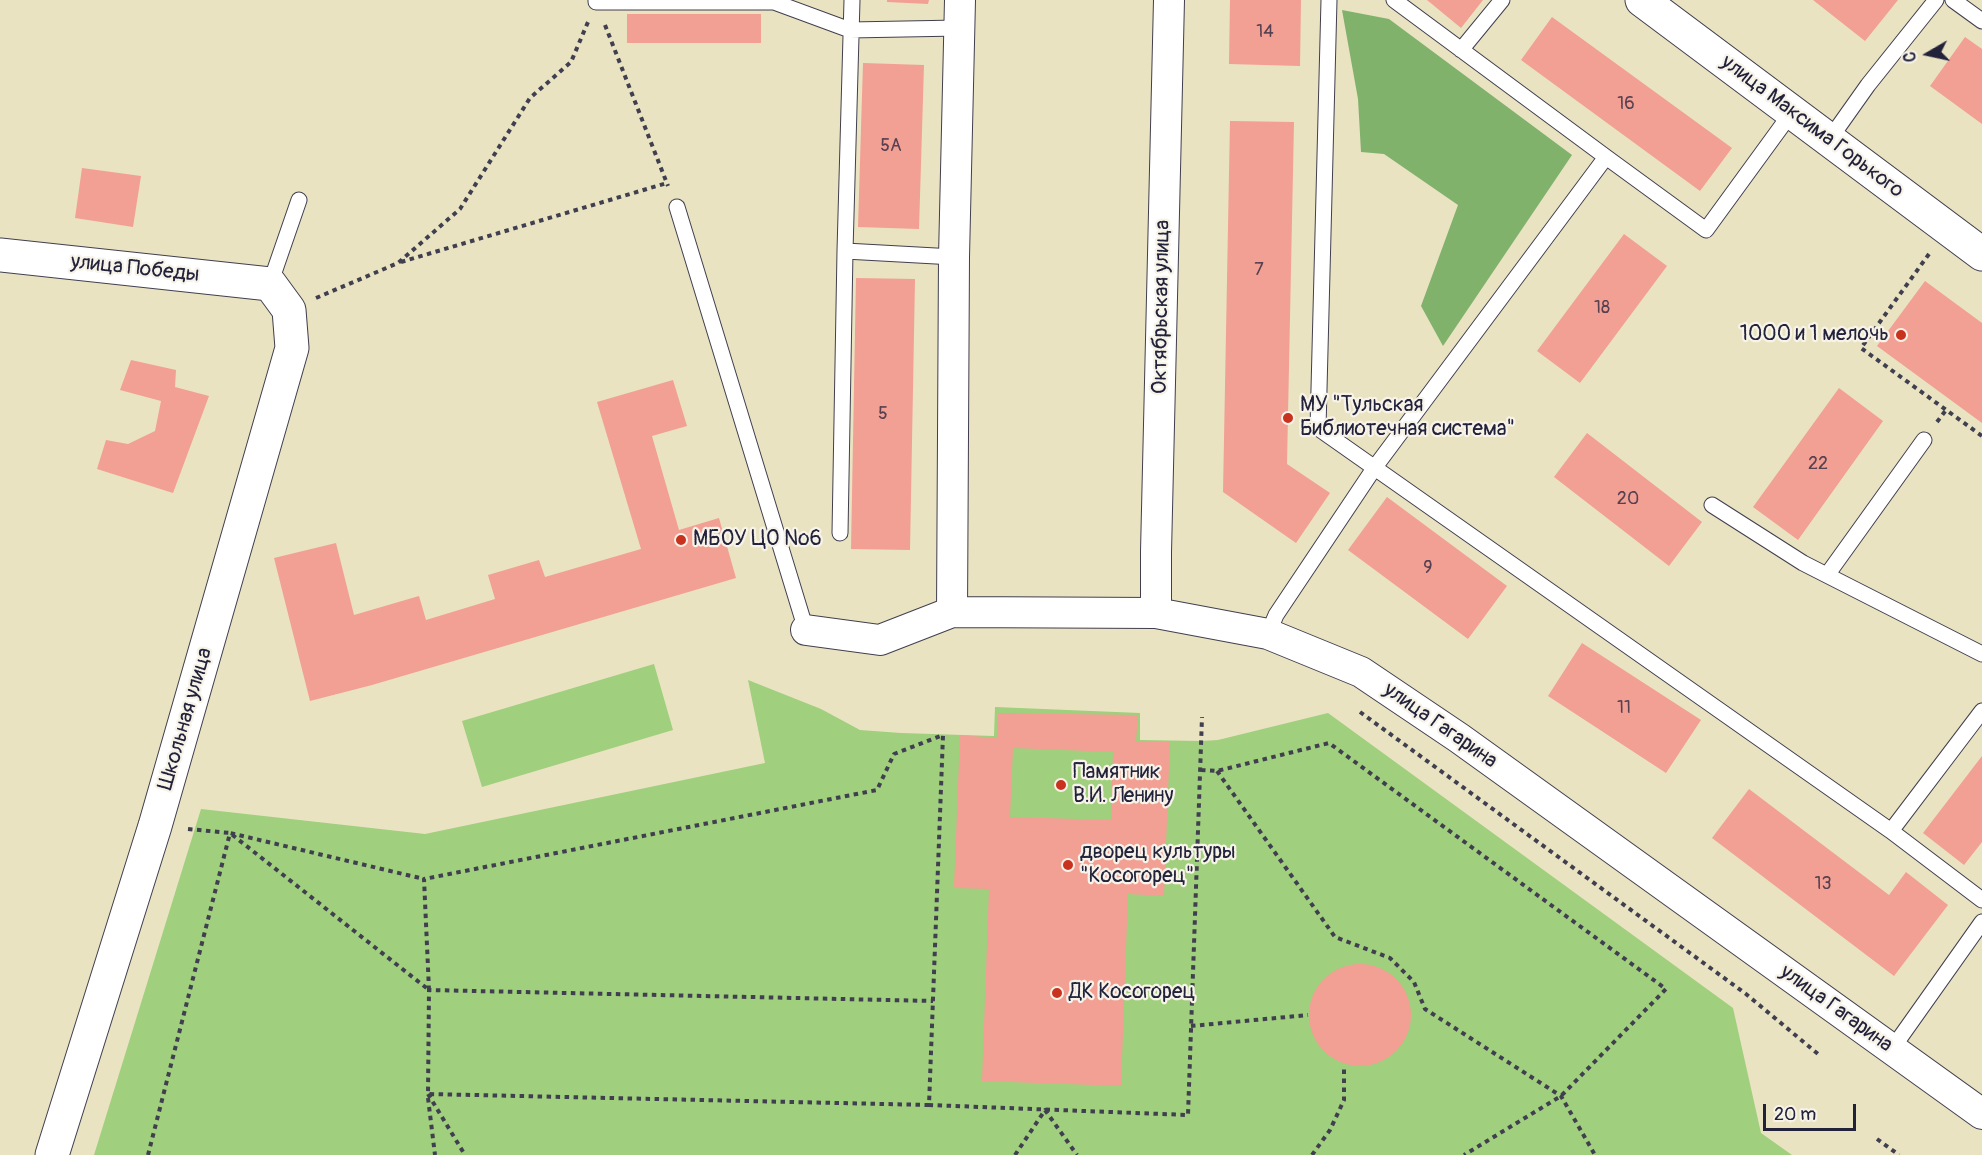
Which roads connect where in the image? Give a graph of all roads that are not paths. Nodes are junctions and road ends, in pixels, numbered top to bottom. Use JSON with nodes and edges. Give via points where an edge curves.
{"nodes":[{"id":1,"x":852,"y":0,"type":"edge"},
{"id":2,"x":1169,"y":0,"type":"edge"},
{"id":3,"x":1329,"y":0,"type":"edge"},
{"id":4,"x":1394,"y":0,"type":"edge"},
{"id":5,"x":1502,"y":0,"type":"edge"},
{"id":6,"x":1642,"y":0,"type":"edge"},
{"id":7,"x":1936,"y":0,"type":"edge"},
{"id":8,"x":1953,"y":0,"type":"edge"},
{"id":9,"x":596,"y":1,"type":"edge"},
{"id":10,"x":959,"y":14,"type":"edge"},
{"id":11,"x":1982,"y":21,"type":"edge"},
{"id":12,"x":850,"y":30,"type":"junction"},
{"id":13,"x":1461,"y":50,"type":"junction"},
{"id":14,"x":1792,"y":112,"type":"junction"},
{"id":15,"x":1829,"y":140,"type":"junction"},
{"id":16,"x":1606,"y":157,"type":"junction"},
{"id":17,"x":299,"y":200,"type":"dead end"},
{"id":18,"x":677,"y":207,"type":"road end"},
{"id":19,"x":844,"y":251,"type":"junction"},
{"id":20,"x":1982,"y":254,"type":"edge"},
{"id":21,"x":0,"y":255,"type":"edge"},
{"id":22,"x":954,"y":257,"type":"junction"},
{"id":23,"x":270,"y":284,"type":"junction"},
{"id":24,"x":1924,"y":440,"type":"dead end"},
{"id":25,"x":1375,"y":467,"type":"junction"},
{"id":26,"x":1712,"y":505,"type":"dead end"},
{"id":27,"x":840,"y":534,"type":"dead end"},
{"id":28,"x":1827,"y":575,"type":"junction"},
{"id":29,"x":952,"y":612,"type":"junction"},
{"id":30,"x":1156,"y":613,"type":"junction"},
{"id":31,"x":807,"y":630,"type":"joint"},
{"id":32,"x":1268,"y":634,"type":"junction"},
{"id":33,"x":1982,"y":654,"type":"edge"},
{"id":34,"x":1982,"y":711,"type":"edge"},
{"id":35,"x":1891,"y":831,"type":"junction"},
{"id":36,"x":1982,"y":900,"type":"edge"},
{"id":37,"x":1982,"y":922,"type":"edge"},
{"id":38,"x":1892,"y":1049,"type":"junction"},
{"id":39,"x":1982,"y":1114,"type":"edge"},
{"id":40,"x":52,"y":1155,"type":"edge"}],
"edges":[{"from":1,"to":12,"type":"lane"},
{"from":2,"to":30,"type":"street","name":"Октябрьская улица"},
{"from":3,"to":25,"type":"lane","via":[[1318,428]]},
{"from":4,"to":13,"type":"lane"},
{"from":5,"to":13,"type":"lane"},
{"from":6,"to":14,"type":"street","name":"улица Максима Горького"},
{"from":7,"to":15,"type":"lane"},
{"from":8,"to":11,"type":"lane"},
{"from":9,"to":12,"type":"lane","via":[[774,2]]},
{"from":10,"to":12,"type":"lane"},
{"from":10,"to":22,"type":"street"},
{"from":12,"to":19,"type":"lane"},
{"from":13,"to":16,"type":"lane"},
{"from":14,"to":15,"type":"street","name":"улица Максима Горького"},
{"from":14,"to":16,"type":"lane","via":[[1706,230]]},
{"from":15,"to":20,"type":"street","name":"улица Максима Горького"},
{"from":16,"to":25,"type":"lane"},
{"from":17,"to":23,"type":"lane"},
{"from":18,"to":31,"type":"lane"},
{"from":19,"to":22,"type":"lane"},
{"from":19,"to":27,"type":"lane"},
{"from":21,"to":23,"type":"street","name":"улица Победы"},
{"from":22,"to":29,"type":"street"},
{"from":23,"to":40,"type":"street","name":"Школьная улица","via":[[290,310],[292,348],[155,826]]},
{"from":24,"to":28,"type":"lane"},
{"from":25,"to":32,"type":"lane","via":[[1276,615]]},
{"from":25,"to":35,"type":"lane"},
{"from":26,"to":28,"type":"lane"},
{"from":28,"to":33,"type":"lane"},
{"from":29,"to":30,"type":"street","name":"улица Гагарина"},
{"from":29,"to":31,"type":"street","name":"улица Гагарина","via":[[880,640]]},
{"from":30,"to":32,"type":"street","name":"улица Гагарина"},
{"from":32,"to":38,"type":"street","name":"улица Гагарина","via":[[1361,672]]},
{"from":34,"to":35,"type":"lane"},
{"from":35,"to":36,"type":"lane"},
{"from":37,"to":38,"type":"lane"},
{"from":38,"to":39,"type":"street","name":"улица Гагарина"}]}
